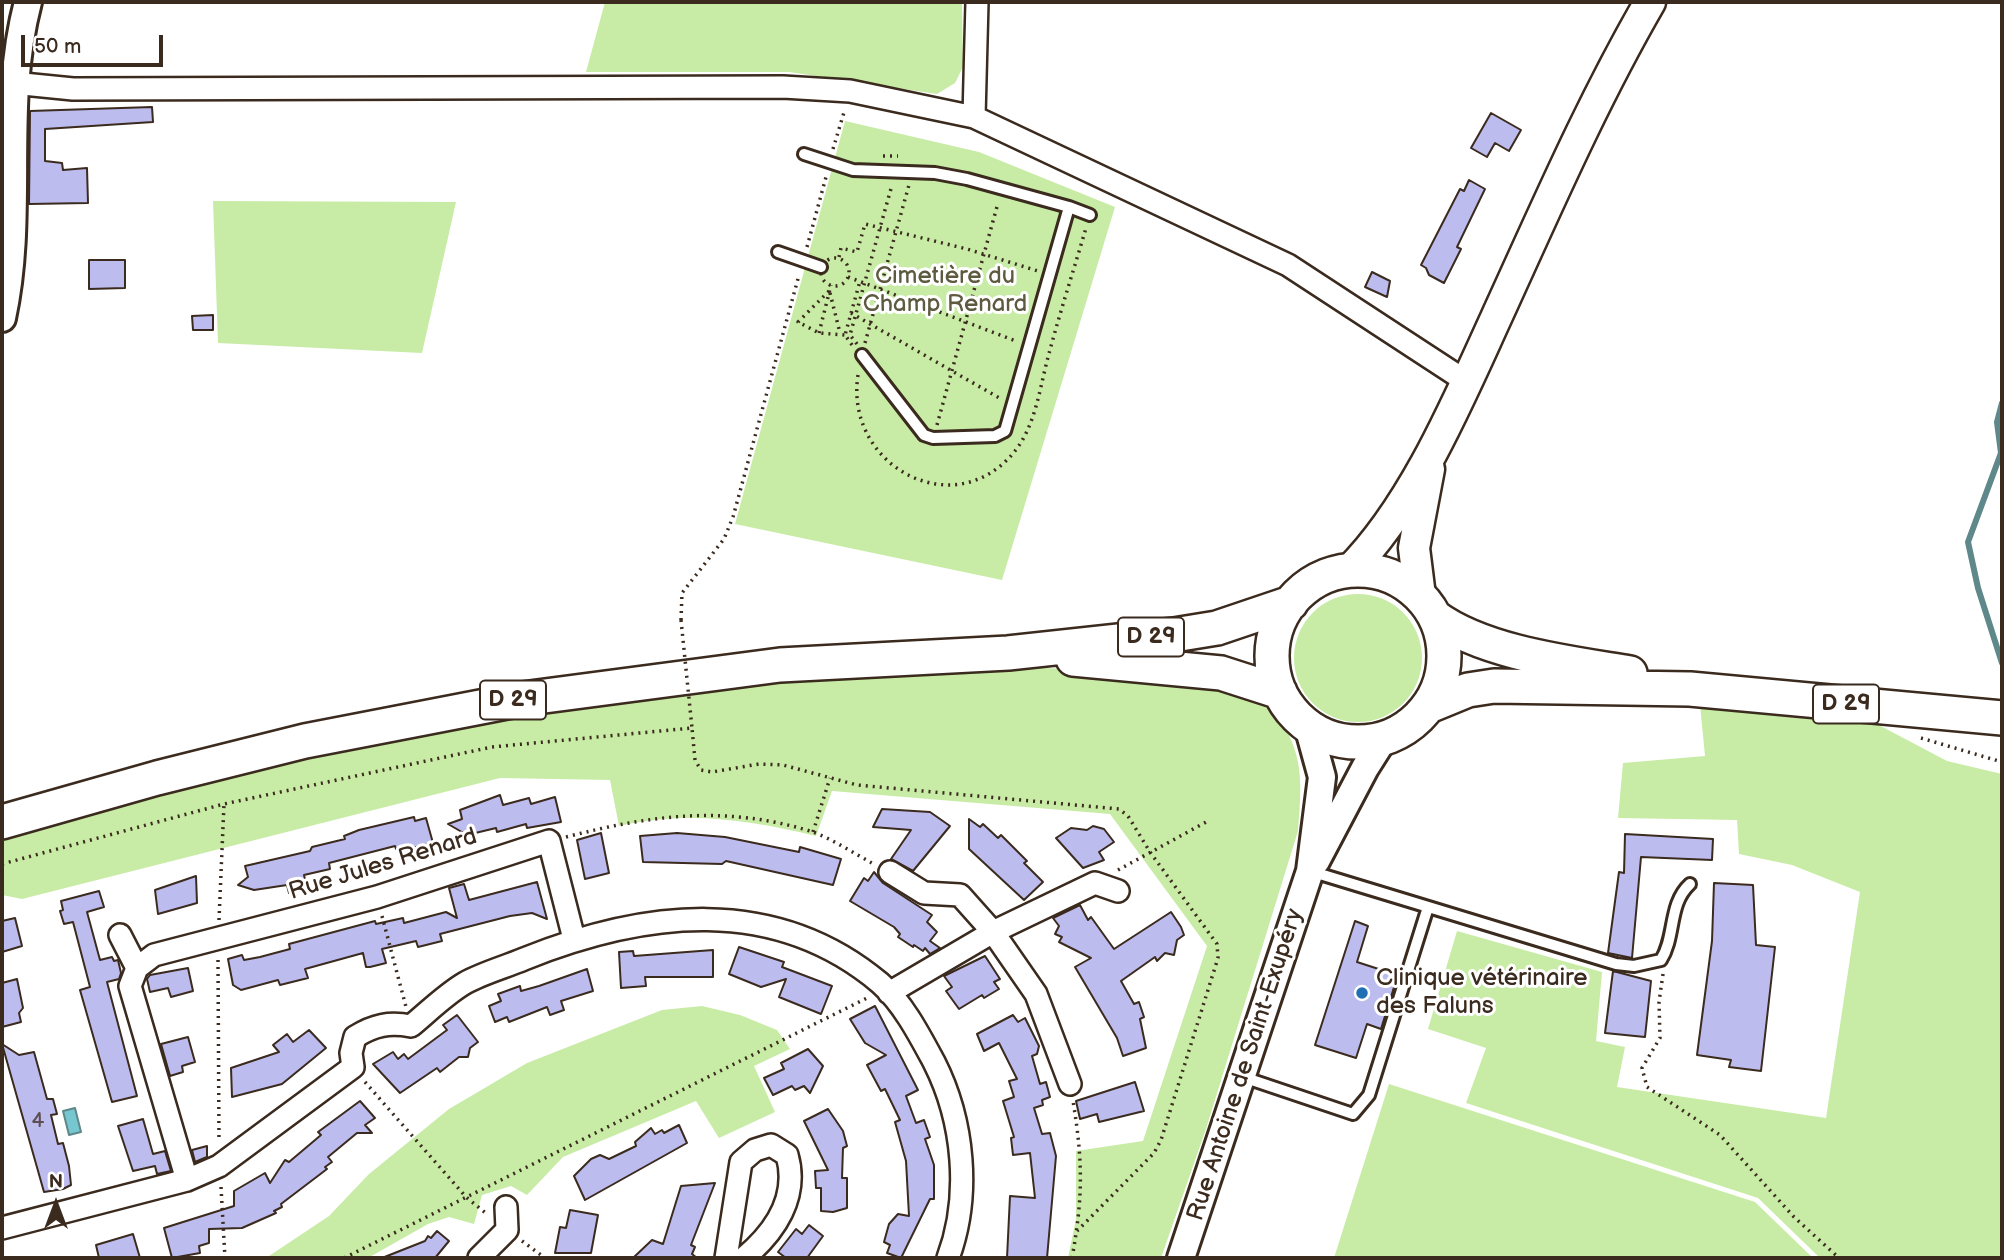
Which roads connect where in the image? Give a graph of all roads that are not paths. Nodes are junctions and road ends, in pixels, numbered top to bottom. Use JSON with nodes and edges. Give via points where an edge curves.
{"nodes":[{"id":1,"x":28,"y":2,"type":"edge"},
{"id":2,"x":977,"y":2,"type":"edge"},
{"id":3,"x":1650,"y":2,"type":"edge"},
{"id":4,"x":6,"y":92,"type":"edge"},
{"id":5,"x":974,"y":117,"type":"junction"},
{"id":6,"x":804,"y":154,"type":"dead end"},
{"id":7,"x":1069,"y":207,"type":"junction"},
{"id":8,"x":1090,"y":215,"type":"road end"},
{"id":9,"x":778,"y":253,"type":"dead end"},
{"id":10,"x":821,"y":267,"type":"dead end"},
{"id":11,"x":2,"y":318,"type":"edge"},
{"id":12,"x":862,"y":355,"type":"road end"},
{"id":13,"x":1467,"y":382,"type":"junction"},
{"id":14,"x":1435,"y":446,"type":"junction"},
{"id":15,"x":1349,"y":571,"type":"junction"},
{"id":16,"x":1291,"y":603,"type":"junction"},
{"id":17,"x":1427,"y":607,"type":"junction"},
{"id":18,"x":1008,"y":653,"type":"junction"},
{"id":19,"x":1689,"y":689,"type":"junction"},
{"id":20,"x":1280,"y":692,"type":"junction"},
{"id":21,"x":1429,"y":706,"type":"junction"},
{"id":22,"x":2002,"y":718,"type":"edge"},
{"id":23,"x":1308,"y":726,"type":"junction"},
{"id":24,"x":1384,"y":738,"type":"junction"},
{"id":25,"x":11,"y":818,"type":"edge"},
{"id":26,"x":1310,"y":871,"type":"junction"},
{"id":27,"x":890,"y":872,"type":"road end"},
{"id":28,"x":1690,"y":884,"type":"dead end"},
{"id":29,"x":1118,"y":891,"type":"dead end"},
{"id":30,"x":1428,"y":907,"type":"junction"},
{"id":31,"x":993,"y":932,"type":"junction"},
{"id":32,"x":120,"y":935,"type":"dead end"},
{"id":33,"x":574,"y":939,"type":"junction"},
{"id":34,"x":137,"y":968,"type":"junction"},
{"id":35,"x":889,"y":993,"type":"junction"},
{"id":36,"x":1243,"y":1077,"type":"junction"},
{"id":37,"x":1070,"y":1084,"type":"road end"},
{"id":38,"x":187,"y":1180,"type":"junction"},
{"id":39,"x":506,"y":1207,"type":"dead end"},
{"id":40,"x":2,"y":1228,"type":"edge"},
{"id":41,"x":479,"y":1258,"type":"edge"},
{"id":42,"x":726,"y":1258,"type":"edge"},
{"id":43,"x":744,"y":1258,"type":"edge"},
{"id":44,"x":948,"y":1258,"type":"edge"},
{"id":45,"x":1181,"y":1258,"type":"edge"}],
"edges":[{"from":1,"to":4,"type":"street"},
{"from":2,"to":5,"type":"street"},
{"from":3,"to":13,"type":"main road","via":[[1575,145]]},
{"from":4,"to":5,"type":"street","via":[[23,84],[73,89],[783,87],[850,90]]},
{"from":4,"to":11,"type":"street","via":[[12,241]]},
{"from":5,"to":13,"type":"street","via":[[1288,265]]},
{"from":6,"to":7,"type":"lane","via":[[853,170],[943,174]]},
{"from":7,"to":8,"type":"lane"},
{"from":7,"to":12,"type":"lane","via":[[1005,430],[995,436],[924,435]]},
{"from":9,"to":10,"type":"lane"},
{"from":13,"to":14,"type":"main road"},
{"from":14,"to":15,"type":"main road","via":[[1371,547]]},
{"from":14,"to":17,"type":"main road","via":[[1414,548]]},
{"from":15,"to":16,"type":"main road","via":[[1316,582]]},
{"from":15,"to":17,"type":"main road","via":[[1387,576]]},
{"from":16,"to":18,"type":"main road","number":"D 29","via":[[1217,628]]},
{"from":16,"to":20,"type":"main road","via":[[1274,638],[1274,675]]},
{"from":17,"to":19,"type":"main road","number":"D 29","via":[[1459,632],[1497,645]]},
{"from":17,"to":21,"type":"main road","via":[[1442,639],[1444,663]]},
{"from":18,"to":20,"type":"main road","number":"D 29","via":[[1221,673]]},
{"from":18,"to":25,"type":"main road","number":"D 29","via":[[780,665],[522,699],[305,741]]},
{"from":19,"to":21,"type":"main road","number":"D 29","via":[[1494,686],[1468,690]]},
{"from":19,"to":22,"type":"main road","number":"D 29"},
{"from":20,"to":23,"type":"main road"},
{"from":21,"to":24,"type":"main road","via":[[1416,720]]},
{"from":23,"to":24,"type":"main road","via":[[1345,741]]},
{"from":23,"to":26,"type":"street","name":"Rue Antoine de Saint-Exupéry","via":[[1322,777]]},
{"from":24,"to":26,"type":"street","name":"Rue Antoine de Saint-Exupéry"},
{"from":26,"to":30,"type":"lane"},
{"from":26,"to":36,"type":"street","name":"Rue Antoine de Saint-Exupéry"},
{"from":27,"to":31,"type":"street","via":[[924,893],[960,895]]},
{"from":28,"to":30,"type":"lane","via":[[1675,905],[1668,949],[1661,960],[1634,966]]},
{"from":29,"to":31,"type":"street","via":[[1095,883]]},
{"from":30,"to":36,"type":"lane","via":[[1369,1095],[1353,1114]]},
{"from":31,"to":35,"type":"street"},
{"from":31,"to":37,"type":"street","via":[[1036,994]]},
{"from":32,"to":34,"type":"street"},
{"from":33,"to":34,"type":"street","name":"Rue Jules Renard","via":[[549,841],[377,897],[155,955]]},
{"from":33,"to":35,"type":"street","via":[[694,918],[763,924],[821,945]]},
{"from":33,"to":38,"type":"street","via":[[464,984],[411,1026],[370,1027],[355,1037],[353,1066],[219,1166]]},
{"from":34,"to":38,"type":"street","via":[[130,986]]},
{"from":35,"to":44,"type":"street","via":[[921,1037],[943,1080],[959,1133],[958,1213]]},
{"from":36,"to":45,"type":"street","name":"Rue Antoine de Saint-Exupéry"},
{"from":38,"to":40,"type":"street"},
{"from":39,"to":41,"type":"street","via":[[507,1230]]},
{"from":42,"to":43,"type":"street","via":[[741,1162],[755,1150],[771,1145],[787,1155],[791,1171],[788,1198],[777,1224]]}]}
